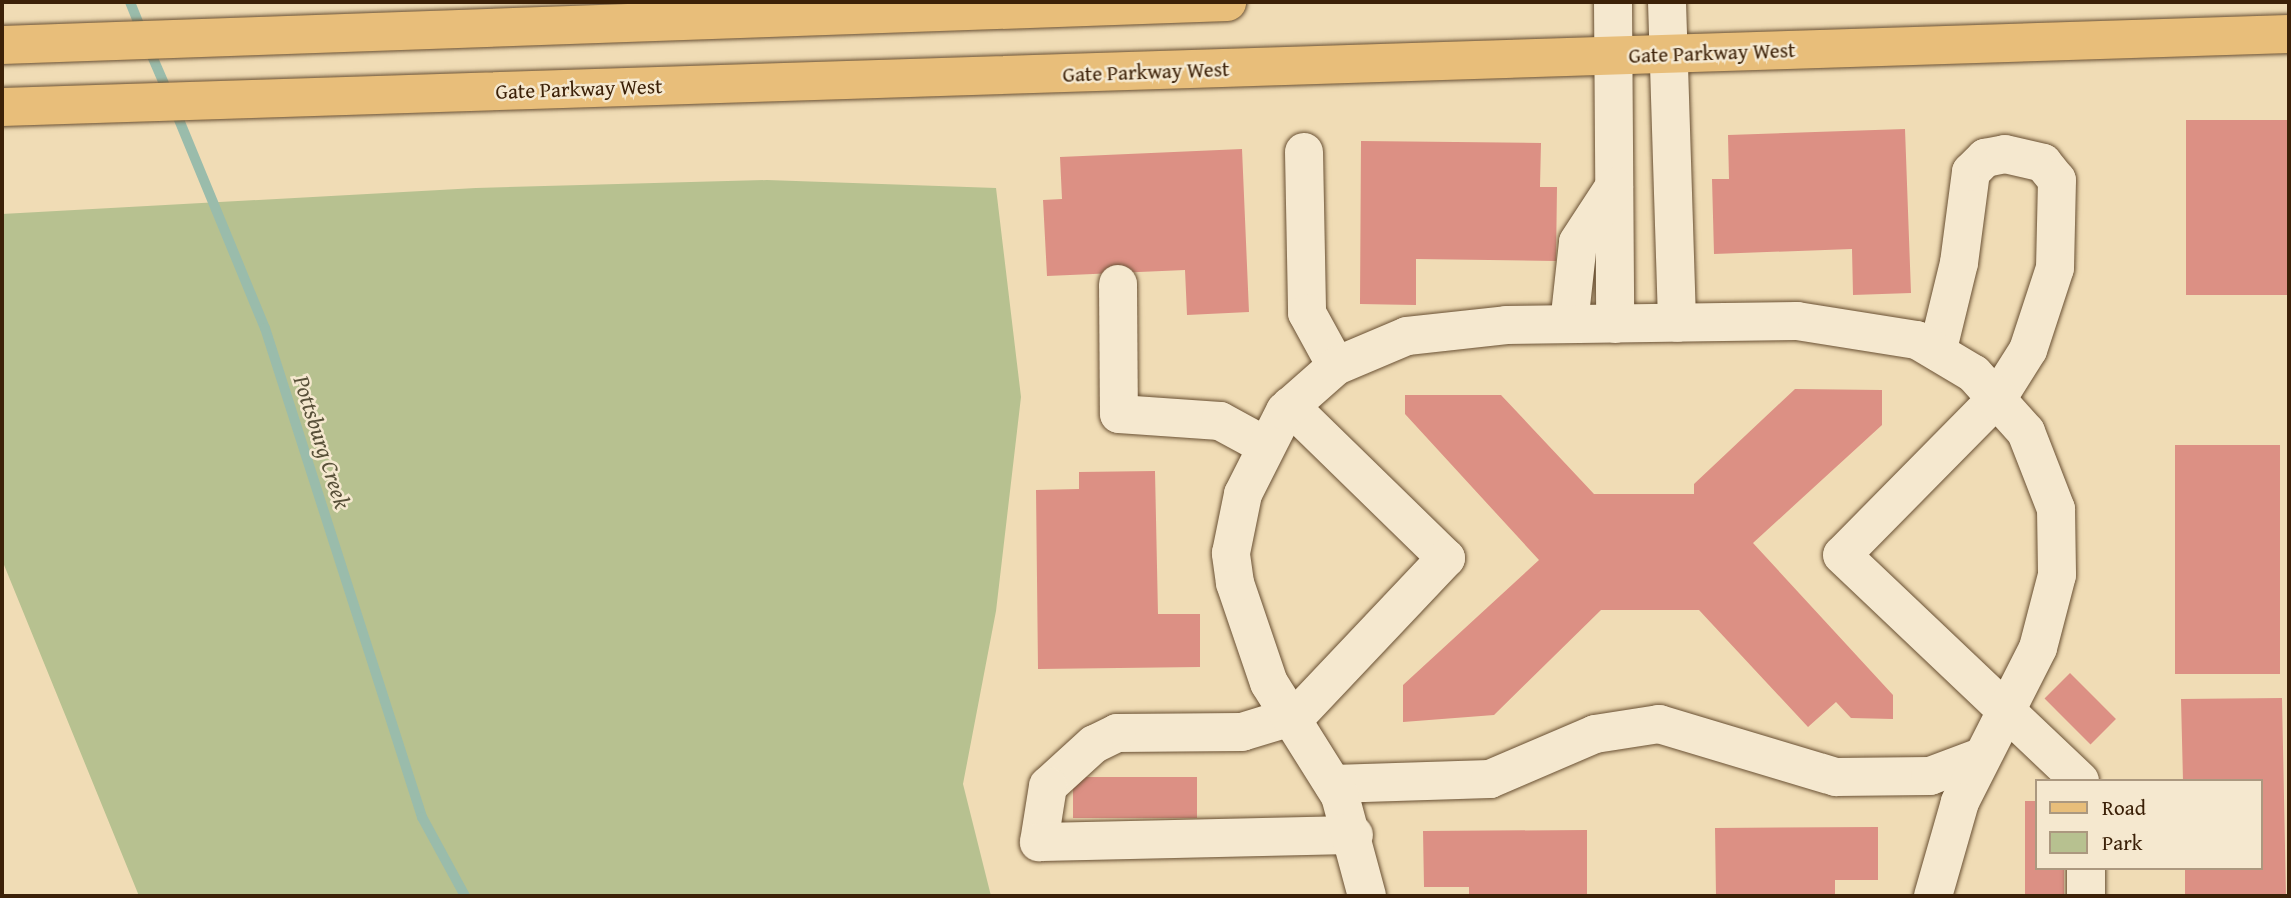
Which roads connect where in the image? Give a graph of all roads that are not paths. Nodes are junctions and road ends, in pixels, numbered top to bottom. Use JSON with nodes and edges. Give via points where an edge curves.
{"nodes":[{"id":1,"x":1227,"y":2,"type":"edge"},
{"id":2,"x":1613,"y":2,"type":"edge"},
{"id":3,"x":1667,"y":2,"type":"edge"},
{"id":4,"x":2289,"y":34,"type":"edge"},
{"id":5,"x":11,"y":45,"type":"edge"},
{"id":6,"x":1669,"y":54,"type":"junction"},
{"id":7,"x":1614,"y":56,"type":"junction"},
{"id":8,"x":2,"y":107,"type":"edge"},
{"id":9,"x":1304,"y":152,"type":"dead end"},
{"id":10,"x":1614,"y":187,"type":"junction"},
{"id":11,"x":1118,"y":284,"type":"dead end"},
{"id":12,"x":1677,"y":323,"type":"junction"},
{"id":13,"x":1569,"y":324,"type":"junction"},
{"id":14,"x":1615,"y":324,"type":"junction"},
{"id":15,"x":1938,"y":349,"type":"junction"},
{"id":16,"x":1336,"y":366,"type":"junction"},
{"id":17,"x":1999,"y":396,"type":"junction"},
{"id":18,"x":1290,"y":407,"type":"junction"},
{"id":19,"x":1265,"y":445,"type":"junction"},
{"id":20,"x":2007,"y":714,"type":"junction"},
{"id":21,"x":1292,"y":719,"type":"junction"},
{"id":22,"x":1981,"y":757,"type":"junction"},
{"id":23,"x":2078,"y":779,"type":"edge"},
{"id":24,"x":1333,"y":785,"type":"junction"},
{"id":25,"x":1354,"y":835,"type":"junction"},
{"id":26,"x":2086,"y":870,"type":"edge"},
{"id":27,"x":1367,"y":896,"type":"edge"},
{"id":28,"x":1933,"y":896,"type":"edge"},
{"id":29,"x":2086,"y":896,"type":"edge"}],
"edges":[{"from":1,"to":5,"type":"main road"},
{"from":2,"to":7,"type":"street"},
{"from":3,"to":6,"type":"street"},
{"from":4,"to":6,"type":"main road","name":"Gate Parkway West"},
{"from":6,"to":7,"type":"main road","name":"Gate Parkway West"},
{"from":6,"to":12,"type":"street"},
{"from":7,"to":8,"type":"main road","name":"Gate Parkway West"},
{"from":7,"to":10,"type":"street"},
{"from":9,"to":16,"type":"street","via":[[1307,313]]},
{"from":10,"to":13,"type":"street","via":[[1578,242]]},
{"from":10,"to":14,"type":"street"},
{"from":11,"to":19,"type":"street","via":[[1119,414],[1220,422]]},
{"from":12,"to":14,"type":"street"},
{"from":12,"to":15,"type":"street","via":[[1851,325]]},
{"from":13,"to":14,"type":"street"},
{"from":13,"to":16,"type":"street","via":[[1407,336]]},
{"from":15,"to":17,"type":"street"},
{"from":15,"to":17,"type":"street","via":[[1959,263],[1971,172],[1985,158],[2005,154],[2043,163],[2057,180],[2055,268],[2028,350]]},
{"from":16,"to":18,"type":"street"},
{"from":17,"to":20,"type":"street","via":[[2040,457],[2060,543],[2041,637]]},
{"from":17,"to":20,"type":"street","via":[[1842,555]]},
{"from":18,"to":19,"type":"street"},
{"from":18,"to":21,"type":"street","via":[[1446,558]]},
{"from":19,"to":21,"type":"street","via":[[1243,494],[1231,553],[1265,671]]},
{"from":20,"to":22,"type":"street"},
{"from":20,"to":23,"type":"street"},
{"from":21,"to":24,"type":"street"},
{"from":21,"to":25,"type":"street","via":[[1242,732],[1117,733],[1094,744],[1048,786],[1039,842]]},
{"from":22,"to":24,"type":"street","via":[[1930,776],[1836,777],[1659,724],[1595,734],[1490,779]]},
{"from":22,"to":28,"type":"street","via":[[1935,870]]},
{"from":24,"to":25,"type":"street"},
{"from":25,"to":27,"type":"street"},
{"from":26,"to":29,"type":"street"}]}
